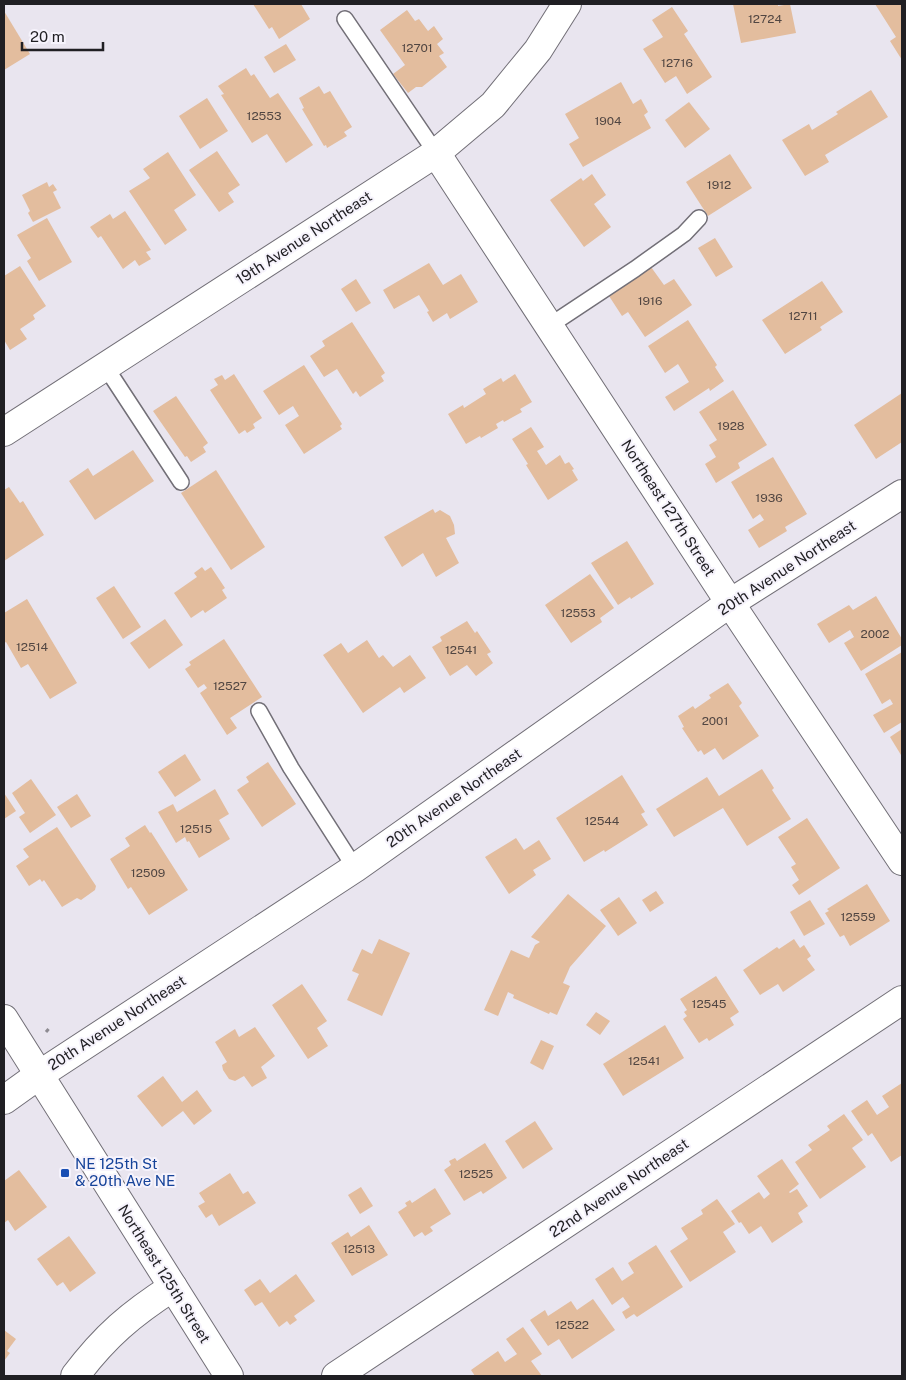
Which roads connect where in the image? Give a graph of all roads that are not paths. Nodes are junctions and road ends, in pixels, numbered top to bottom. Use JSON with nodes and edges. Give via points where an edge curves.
{"nodes":[{"id":1,"x":567,"y":4,"type":"edge"},
{"id":2,"x":345,"y":19,"type":"dead end"},
{"id":3,"x":436,"y":153,"type":"junction"},
{"id":4,"x":698,"y":218,"type":"dead end"},
{"id":5,"x":549,"y":326,"type":"junction"},
{"id":6,"x":106,"y":366,"type":"junction"},
{"id":7,"x":4,"y":432,"type":"edge"},
{"id":8,"x":181,"y":482,"type":"dead end"},
{"id":9,"x":902,"y":494,"type":"edge"},
{"id":10,"x":730,"y":603,"type":"junction"},
{"id":11,"x":259,"y":711,"type":"dead end"},
{"id":12,"x":902,"y":861,"type":"edge"},
{"id":13,"x":355,"y":868,"type":"junction"},
{"id":14,"x":902,"y":1000,"type":"edge"},
{"id":15,"x":4,"y":1019,"type":"edge"},
{"id":16,"x":39,"y":1074,"type":"junction"},
{"id":17,"x":4,"y":1100,"type":"edge"},
{"id":18,"x":173,"y":1287,"type":"junction"},
{"id":19,"x":75,"y":1376,"type":"edge"},
{"id":20,"x":229,"y":1376,"type":"edge"},
{"id":21,"x":336,"y":1376,"type":"edge"}],
"edges":[{"from":1,"to":3,"type":"street","name":"19th Avenue Northeast","via":[[538,50],[493,105]]},
{"from":2,"to":3,"type":"lane"},
{"from":3,"to":5,"type":"street","name":"Northeast 127th Street"},
{"from":3,"to":6,"type":"street","name":"19th Avenue Northeast"},
{"from":4,"to":5,"type":"lane","via":[[684,234]]},
{"from":5,"to":10,"type":"street","name":"Northeast 127th Street"},
{"from":6,"to":7,"type":"street","name":"19th Avenue Northeast"},
{"from":6,"to":8,"type":"lane"},
{"from":9,"to":10,"type":"street","name":"20th Avenue Northeast"},
{"from":10,"to":12,"type":"street","name":"Northeast 127th Street"},
{"from":10,"to":13,"type":"street","name":"20th Avenue Northeast"},
{"from":11,"to":13,"type":"lane"},
{"from":13,"to":16,"type":"street","name":"20th Avenue Northeast"},
{"from":14,"to":21,"type":"street","name":"22nd Avenue Northeast"},
{"from":15,"to":16,"type":"street","name":"Northeast 125th Street"},
{"from":16,"to":17,"type":"street","name":"20th Avenue Northeast"},
{"from":16,"to":18,"type":"street","name":"Northeast 125th Street"},
{"from":18,"to":19,"type":"street","via":[[112,1331]]},
{"from":18,"to":20,"type":"street","name":"Northeast 125th Street"}]}
